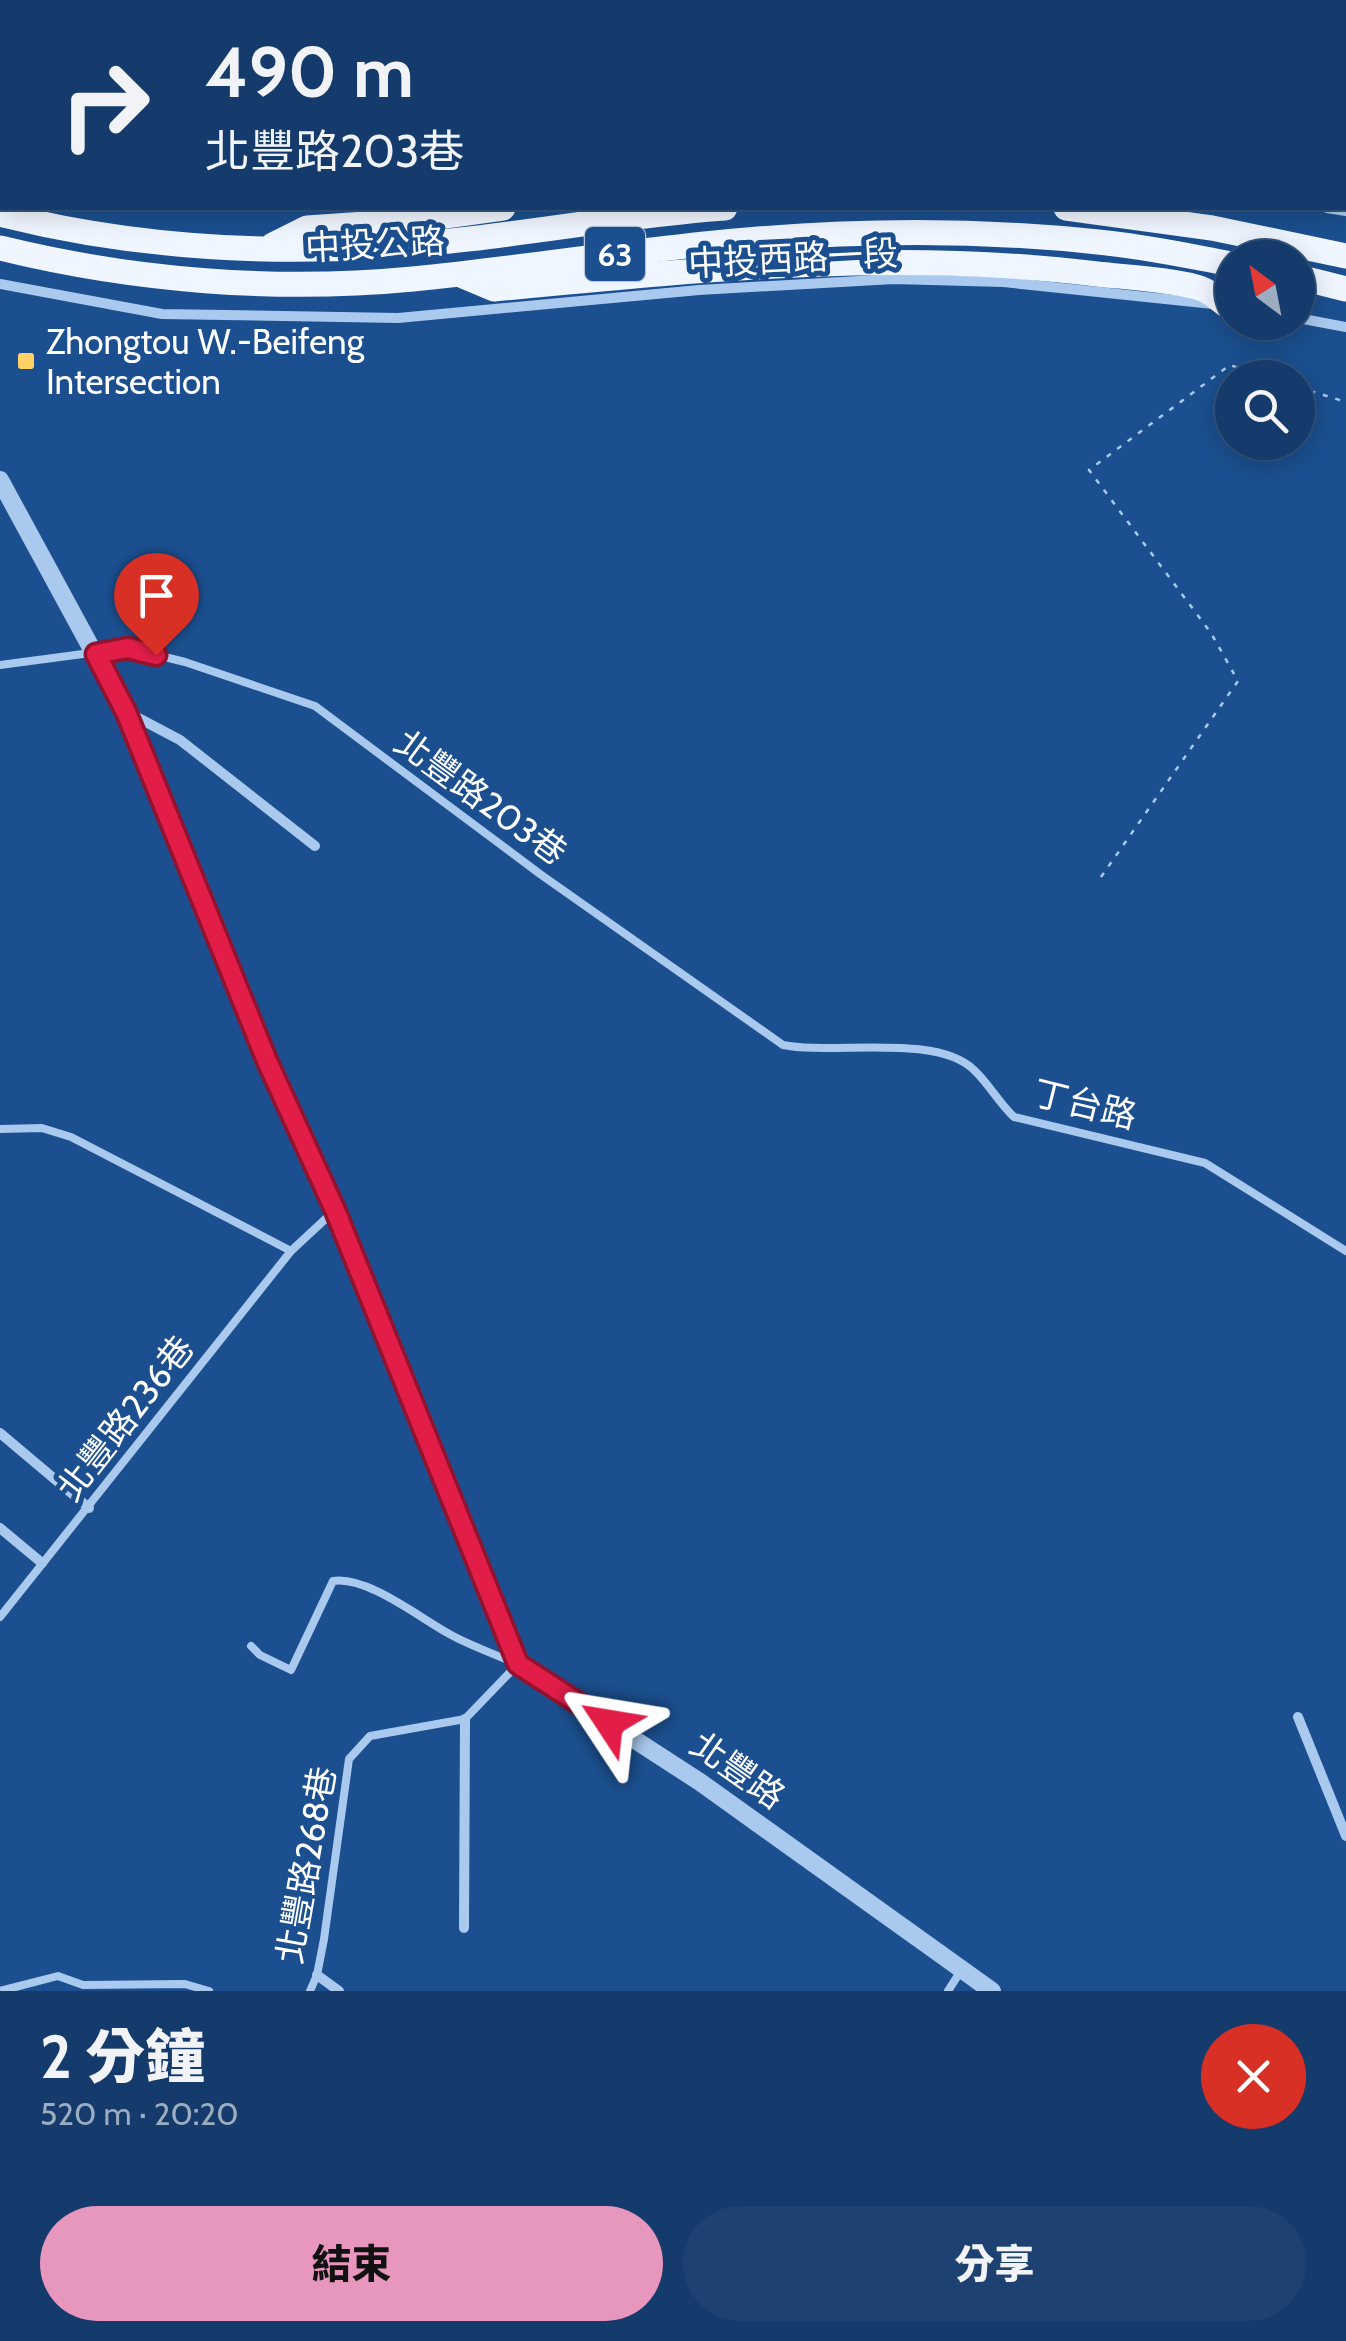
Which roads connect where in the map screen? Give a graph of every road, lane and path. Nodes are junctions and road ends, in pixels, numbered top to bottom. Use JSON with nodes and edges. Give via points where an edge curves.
{"nodes":[{"id":1,"x":490,"y":210,"type":"edge"},
{"id":2,"x":707,"y":210,"type":"edge"},
{"id":3,"x":1081,"y":210,"type":"edge"},
{"id":4,"x":0,"y":214,"type":"edge"},
{"id":5,"x":0,"y":248,"type":"edge"},
{"id":6,"x":268,"y":248,"type":"junction"},
{"id":7,"x":1346,"y":256,"type":"edge"},
{"id":8,"x":1215,"y":261,"type":"edge"},
{"id":9,"x":459,"y":274,"type":"junction"},
{"id":10,"x":1315,"y":281,"type":"edge"},
{"id":11,"x":0,"y":284,"type":"edge"},
{"id":12,"x":1346,"y":288,"type":"edge"},
{"id":13,"x":1215,"y":297,"type":"edge"},
{"id":14,"x":1215,"y":304,"type":"edge"},
{"id":15,"x":1315,"y":321,"type":"edge"},
{"id":16,"x":1346,"y":327,"type":"edge"},
{"id":17,"x":1215,"y":377,"type":"edge"},
{"id":18,"x":1315,"y":392,"type":"edge"},
{"id":19,"x":1346,"y":402,"type":"edge"},
{"id":20,"x":0,"y":480,"type":"edge"},
{"id":21,"x":96,"y":654,"type":"junction"},
{"id":22,"x":0,"y":665,"type":"edge"},
{"id":23,"x":126,"y":712,"type":"junction"},
{"id":24,"x":315,"y":846,"type":"dead end"},
{"id":25,"x":1101,"y":877,"type":"dead end"},
{"id":26,"x":809,"y":1050,"type":"joint"},
{"id":27,"x":0,"y":1129,"type":"edge"},
{"id":28,"x":335,"y":1210,"type":"junction"},
{"id":29,"x":291,"y":1251,"type":"junction"},
{"id":30,"x":1346,"y":1252,"type":"edge"},
{"id":31,"x":0,"y":1433,"type":"edge"},
{"id":32,"x":89,"y":1508,"type":"junction"},
{"id":33,"x":0,"y":1528,"type":"edge"},
{"id":34,"x":42,"y":1564,"type":"junction"},
{"id":35,"x":0,"y":1617,"type":"edge"},
{"id":36,"x":252,"y":1646,"type":"dead end"},
{"id":37,"x":518,"y":1664,"type":"junction"},
{"id":38,"x":1298,"y":1717,"type":"dead end"},
{"id":39,"x":465,"y":1719,"type":"junction"},
{"id":40,"x":1346,"y":1836,"type":"edge"},
{"id":41,"x":464,"y":1928,"type":"dead end"},
{"id":42,"x":962,"y":1969,"type":"junction"},
{"id":43,"x":317,"y":1975,"type":"junction"},
{"id":44,"x":0,"y":1991,"type":"edge"},
{"id":45,"x":210,"y":1991,"type":"edge"},
{"id":46,"x":310,"y":1991,"type":"edge"},
{"id":47,"x":339,"y":1991,"type":"edge"},
{"id":48,"x":948,"y":1991,"type":"edge"},
{"id":49,"x":992,"y":1991,"type":"edge"}],
"edges":[{"from":1,"to":6,"type":"main road","via":[[308,228]]},
{"from":2,"to":6,"type":"main road","name":"中投公路","number":"63","via":[[378,247]]},
{"from":3,"to":7,"type":"main road"},
{"from":4,"to":6,"type":"main road","name":"中投公路","number":"63","via":[[123,238]]},
{"from":5,"to":9,"type":"main road","name":"中投公路","number":"63","via":[[126,272],[232,282]]},
{"from":8,"to":9,"type":"main road","name":"中投公路","number":"63","via":[[1098,242],[948,232],[758,239]]},
{"from":9,"to":13,"type":"main road","via":[[494,288],[778,265],[974,262],[1202,289]]},
{"from":10,"to":12,"type":"main road"},
{"from":11,"to":14,"type":"street","name":"中投西路一段","via":[[181,314],[398,318],[894,279],[1002,282]]},
{"from":15,"to":16,"type":"street"},
{"from":17,"to":25,"type":"path","via":[[1090,470],[1211,633],[1238,681]]},
{"from":18,"to":19,"type":"path"},
{"from":20,"to":21,"type":"street"},
{"from":21,"to":22,"type":"lane","name":"北豐路203巷"},
{"from":21,"to":23,"type":"street"},
{"from":21,"to":26,"type":"lane","name":"北豐路203巷","via":[[128,648],[315,706],[723,1004],[783,1045]]},
{"from":23,"to":24,"type":"street","via":[[180,740]]},
{"from":23,"to":28,"type":"street","via":[[267,1061]]},
{"from":26,"to":30,"type":"lane","name":"丁台路","via":[[880,1045],[942,1054],[972,1067],[1014,1118],[1206,1163]]},
{"from":27,"to":29,"type":"lane","via":[[42,1128],[70,1137]]},
{"from":28,"to":29,"type":"lane","name":"北豐路236巷"},
{"from":28,"to":37,"type":"street"},
{"from":29,"to":32,"type":"lane","name":"北豐路236巷"},
{"from":31,"to":32,"type":"street"},
{"from":32,"to":34,"type":"lane","name":"北豐路236巷"},
{"from":33,"to":34,"type":"street"},
{"from":34,"to":35,"type":"lane","name":"北豐路236巷"},
{"from":36,"to":37,"type":"lane","via":[[291,1670],[334,1581],[343,1580]]},
{"from":37,"to":39,"type":"lane"},
{"from":37,"to":42,"type":"street","name":"北豐路","via":[[700,1782]]},
{"from":38,"to":40,"type":"street"},
{"from":39,"to":41,"type":"street"},
{"from":39,"to":43,"type":"lane","name":"北豐路268巷","via":[[370,1736],[349,1760]]},
{"from":42,"to":48,"type":"lane"},
{"from":42,"to":49,"type":"street","name":"北豐路"},
{"from":43,"to":46,"type":"lane","name":"北豐路268巷"},
{"from":43,"to":47,"type":"street"},
{"from":44,"to":45,"type":"lane","via":[[58,1976],[84,1986],[186,1984]]}]}
